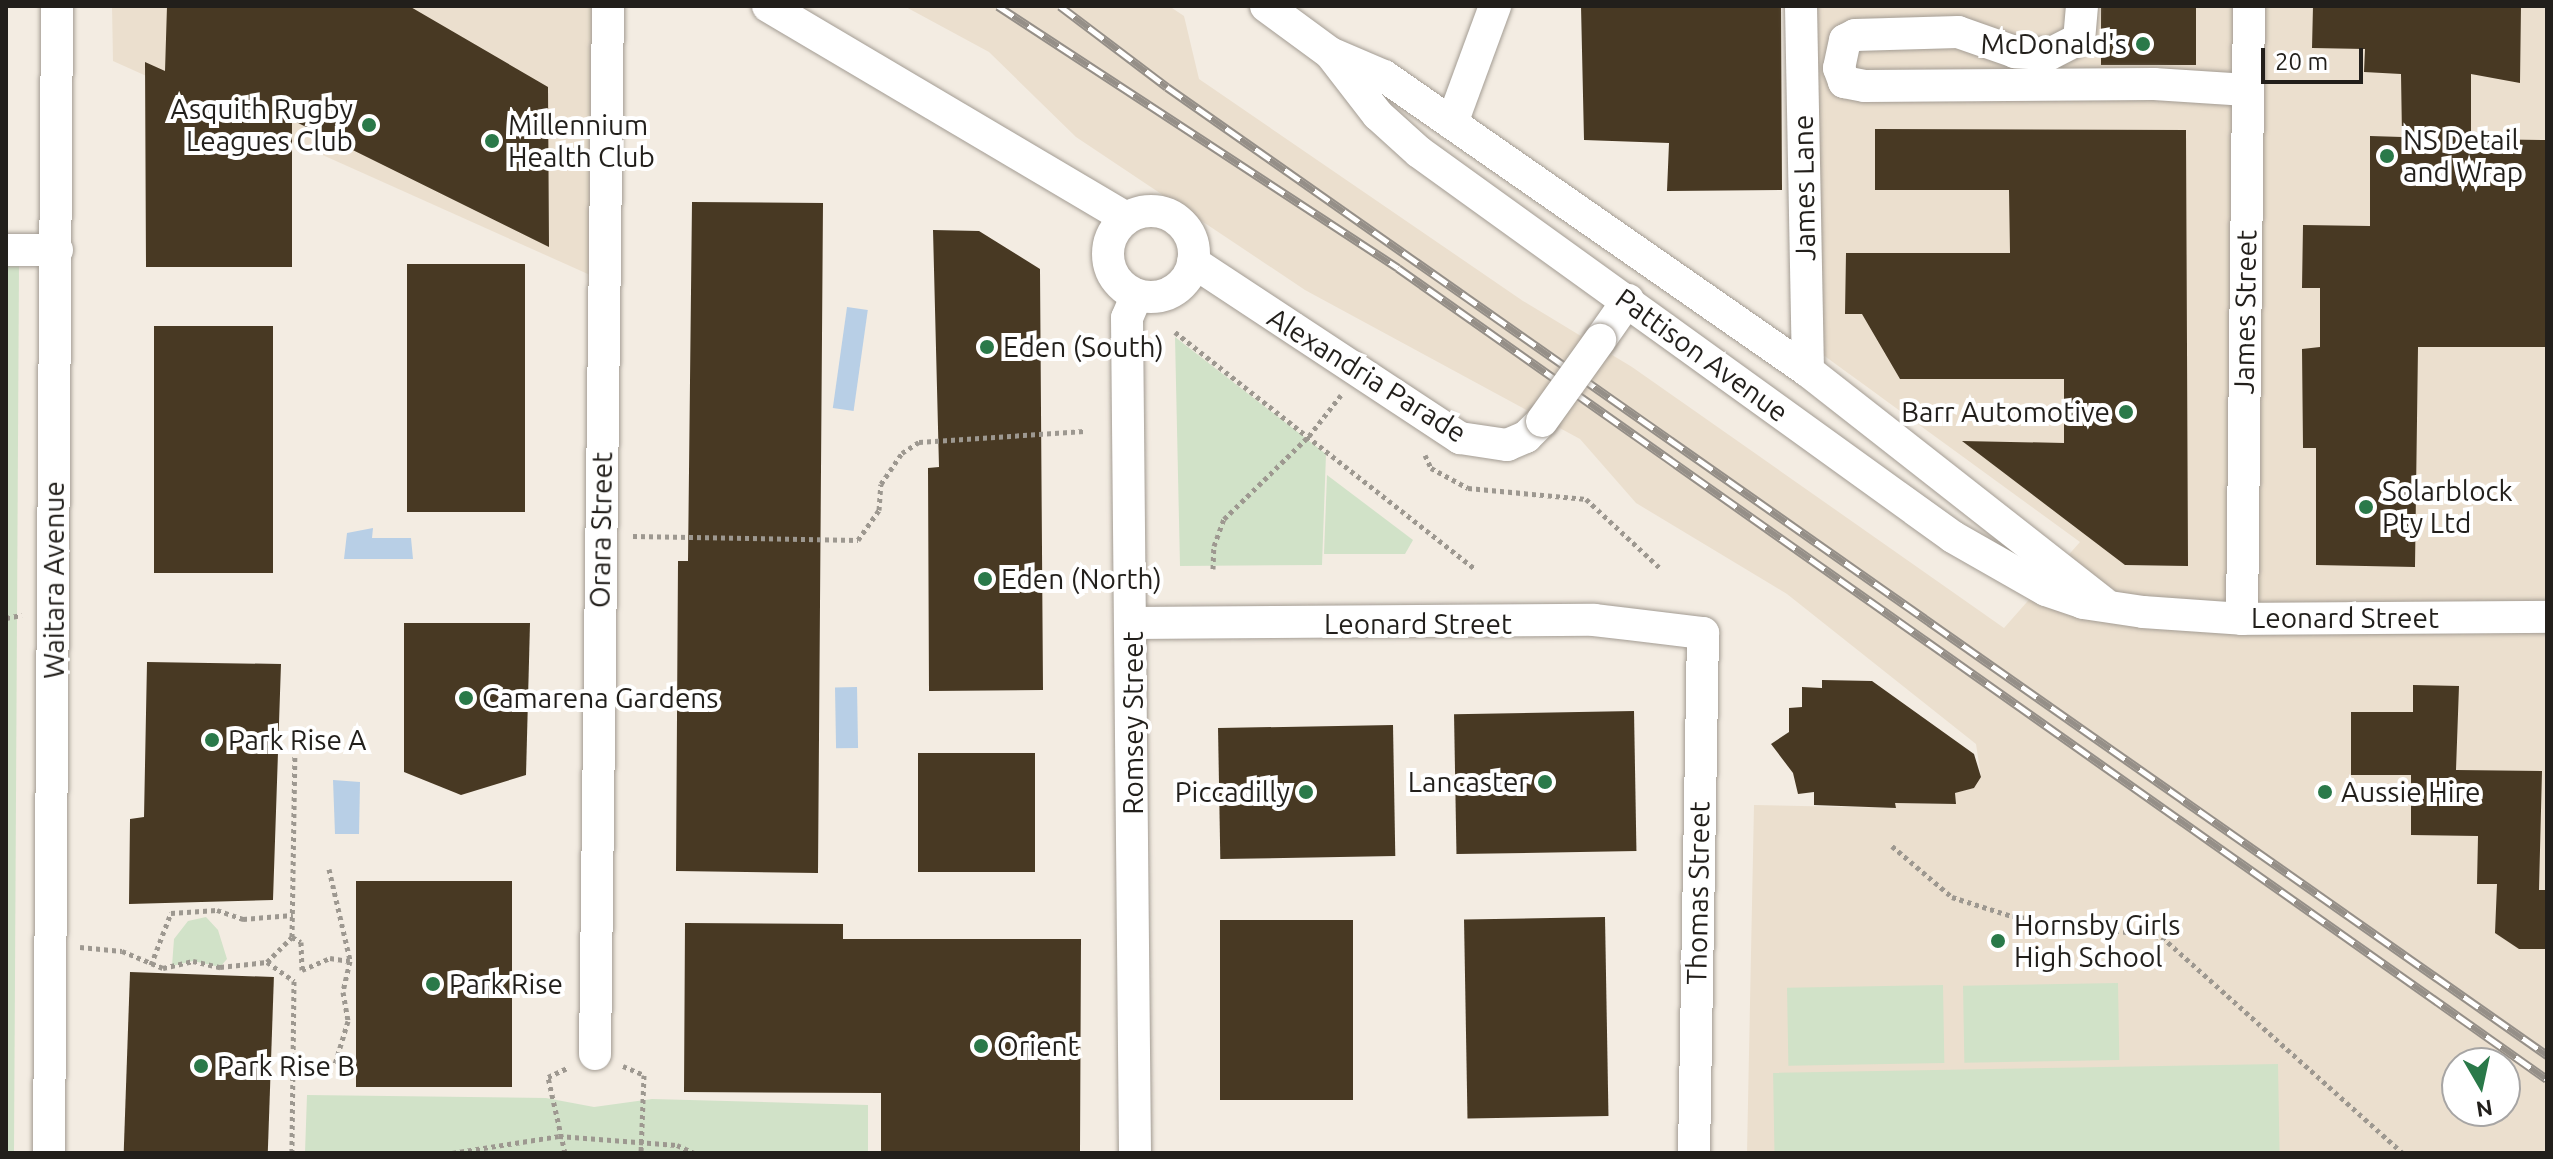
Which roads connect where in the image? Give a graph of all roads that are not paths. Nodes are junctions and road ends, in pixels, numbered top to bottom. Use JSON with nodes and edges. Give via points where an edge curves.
{"nodes":[{"id":1,"x":57,"y":6,"type":"edge"},
{"id":2,"x":608,"y":6,"type":"edge"},
{"id":3,"x":768,"y":6,"type":"edge"},
{"id":4,"x":1266,"y":6,"type":"edge"},
{"id":5,"x":1495,"y":6,"type":"edge"},
{"id":6,"x":1801,"y":6,"type":"edge"},
{"id":7,"x":2082,"y":6,"type":"edge"},
{"id":8,"x":2249,"y":6,"type":"edge"},
{"id":9,"x":1330,"y":53,"type":"junction"},
{"id":10,"x":2247,"y":90,"type":"junction"},
{"id":11,"x":1452,"y":123,"type":"junction"},
{"id":12,"x":1126,"y":218,"type":"junction"},
{"id":13,"x":6,"y":250,"type":"edge"},
{"id":14,"x":57,"y":250,"type":"junction"},
{"id":15,"x":1193,"y":262,"type":"junction"},
{"id":16,"x":1137,"y":295,"type":"junction"},
{"id":17,"x":1628,"y":300,"type":"junction"},
{"id":18,"x":1808,"y":371,"type":"junction"},
{"id":19,"x":2108,"y":606,"type":"junction"},
{"id":20,"x":2143,"y":612,"type":"joint"},
{"id":21,"x":2547,"y":617,"type":"edge"},
{"id":22,"x":2242,"y":619,"type":"junction"},
{"id":23,"x":1132,"y":623,"type":"junction"},
{"id":24,"x":1703,"y":633,"type":"joint"},
{"id":25,"x":595,"y":1054,"type":"road end"},
{"id":26,"x":49,"y":1153,"type":"edge"},
{"id":27,"x":1135,"y":1153,"type":"edge"},
{"id":28,"x":1694,"y":1153,"type":"edge"}],
"edges":[{"from":1,"to":14,"type":"street","name":"Waitara Avenue"},
{"from":2,"to":25,"type":"street","name":"Orara Street"},
{"from":3,"to":12,"type":"street"},
{"from":4,"to":9,"type":"street","name":"Pattison Avenue"},
{"from":5,"to":11,"type":"street"},
{"from":6,"to":18,"type":"street","name":"James Lane"},
{"from":7,"to":10,"type":"street","via":[[2079,39],[2049,54],[2015,52],[1958,32],[1855,35],[1845,40],[1839,68],[1844,82],[1865,86],[2154,84]]},
{"from":8,"to":10,"type":"street","name":"James Street"},
{"from":9,"to":11,"type":"street","name":"Pattison Avenue","via":[[1384,76]]},
{"from":9,"to":17,"type":"street","name":"Pattison Avenue","via":[[1378,115],[1419,152]]},
{"from":10,"to":22,"type":"street","name":"James Street"},
{"from":11,"to":18,"type":"street","name":"Pattison Avenue"},
{"from":12,"to":15,"type":"street","via":[[1155,211],[1169,215],[1189,234]]},
{"from":12,"to":16,"type":"street","via":[[1110,239],[1109,266]]},
{"from":13,"to":14,"type":"street"},
{"from":14,"to":26,"type":"street","name":"Waitara Avenue"},
{"from":15,"to":16,"type":"street","via":[[1177,288]]},
{"from":15,"to":17,"type":"street","name":"Alexandria Parade","bridge":true,"via":[[1460,438],[1507,445],[1526,437],[1542,421]]},
{"from":16,"to":23,"type":"street","name":"Romsey Street","via":[[1127,318]]},
{"from":17,"to":19,"type":"street","name":"Pattison Avenue","via":[[1993,564],[2046,590]]},
{"from":18,"to":19,"type":"street","name":"Pattison Avenue"},
{"from":19,"to":20,"type":"street","name":"Pattison Avenue"},
{"from":20,"to":22,"type":"street","name":"Leonard Street"},
{"from":21,"to":22,"type":"street","name":"Leonard Street"},
{"from":23,"to":24,"type":"street","name":"Leonard Street","via":[[1594,620]]},
{"from":23,"to":27,"type":"street","name":"Romsey Street"},
{"from":24,"to":28,"type":"street","name":"Thomas Street"}]}
